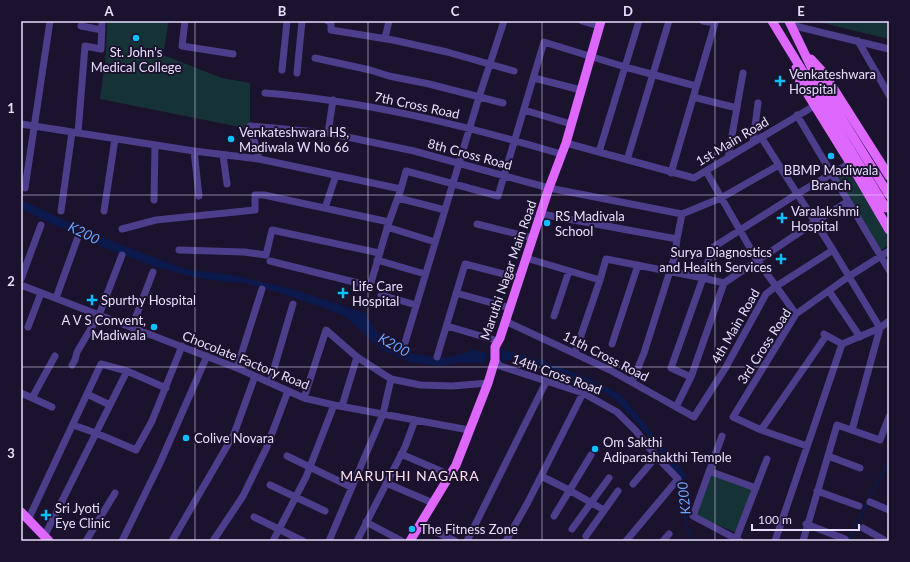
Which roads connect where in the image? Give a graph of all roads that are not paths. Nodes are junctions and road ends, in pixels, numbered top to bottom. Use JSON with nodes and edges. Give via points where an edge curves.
{"nodes":[{"id":1,"x":50,"y":21,"type":"edge"},
{"id":2,"x":102,"y":21,"type":"edge"},
{"id":3,"x":185,"y":21,"type":"edge"},
{"id":4,"x":287,"y":21,"type":"edge"},
{"id":5,"x":302,"y":21,"type":"edge"},
{"id":6,"x":328,"y":21,"type":"edge"},
{"id":7,"x":389,"y":21,"type":"edge"},
{"id":8,"x":504,"y":21,"type":"edge"},
{"id":9,"x":582,"y":21,"type":"edge"},
{"id":10,"x":639,"y":21,"type":"edge"},
{"id":11,"x":669,"y":21,"type":"edge"},
{"id":12,"x":703,"y":21,"type":"edge"},
{"id":13,"x":772,"y":21,"type":"edge"},
{"id":14,"x":714,"y":22,"type":"edge"},
{"id":15,"x":600,"y":23,"type":"edge"},
{"id":16,"x":790,"y":23,"type":"edge"},
{"id":17,"x":81,"y":26,"type":"dead end"},
{"id":18,"x":102,"y":30,"type":"junction"},
{"id":19,"x":385,"y":38,"type":"junction"},
{"id":20,"x":858,"y":40,"type":"junction"},
{"id":21,"x":889,"y":49,"type":"edge"},
{"id":22,"x":804,"y":50,"type":"junction"},
{"id":23,"x":233,"y":54,"type":"dead end"},
{"id":24,"x":591,"y":57,"type":"junction"},
{"id":25,"x":316,"y":58,"type":"dead end"},
{"id":26,"x":793,"y":58,"type":"junction"},
{"id":27,"x":490,"y":64,"type":"junction"},
{"id":28,"x":625,"y":67,"type":"junction"},
{"id":29,"x":282,"y":70,"type":"dead end"},
{"id":30,"x":514,"y":70,"type":"dead end"},
{"id":31,"x":297,"y":73,"type":"dead end"},
{"id":32,"x":743,"y":73,"type":"dead end"},
{"id":33,"x":652,"y":74,"type":"junction"},
{"id":34,"x":534,"y":78,"type":"junction"},
{"id":35,"x":696,"y":86,"type":"junction"},
{"id":36,"x":581,"y":90,"type":"junction"},
{"id":37,"x":265,"y":93,"type":"dead end"},
{"id":38,"x":889,"y":95,"type":"edge"},
{"id":39,"x":479,"y":97,"type":"junction"},
{"id":40,"x":693,"y":97,"type":"junction"},
{"id":41,"x":333,"y":100,"type":"junction"},
{"id":42,"x":503,"y":103,"type":"dead end"},
{"id":43,"x":758,"y":103,"type":"dead end"},
{"id":44,"x":814,"y":106,"type":"junction"},
{"id":45,"x":737,"y":108,"type":"junction"},
{"id":46,"x":524,"y":110,"type":"junction"},
{"id":47,"x":797,"y":115,"type":"junction"},
{"id":48,"x":21,"y":124,"type":"edge"},
{"id":49,"x":571,"y":124,"type":"junction"},
{"id":50,"x":34,"y":125,"type":"junction"},
{"id":51,"x":469,"y":129,"type":"junction"},
{"id":52,"x":75,"y":132,"type":"junction"},
{"id":53,"x":328,"y":133,"type":"junction"},
{"id":54,"x":761,"y":137,"type":"junction"},
{"id":55,"x":115,"y":139,"type":"junction"},
{"id":56,"x":514,"y":140,"type":"junction"},
{"id":57,"x":753,"y":142,"type":"junction"},
{"id":58,"x":566,"y":143,"type":"junction"},
{"id":59,"x":155,"y":146,"type":"junction"},
{"id":60,"x":194,"y":151,"type":"junction"},
{"id":61,"x":599,"y":152,"type":"junction"},
{"id":62,"x":561,"y":154,"type":"junction"},
{"id":63,"x":223,"y":155,"type":"junction"},
{"id":64,"x":728,"y":158,"type":"junction"},
{"id":65,"x":259,"y":159,"type":"junction"},
{"id":66,"x":627,"y":160,"type":"junction"},
{"id":67,"x":850,"y":163,"type":"junction"},
{"id":68,"x":459,"y":164,"type":"junction"},
{"id":69,"x":779,"y":165,"type":"junction"},
{"id":70,"x":706,"y":171,"type":"junction"},
{"id":71,"x":671,"y":173,"type":"junction"},
{"id":72,"x":336,"y":175,"type":"junction"},
{"id":73,"x":831,"y":175,"type":"junction"},
{"id":74,"x":504,"y":176,"type":"junction"},
{"id":75,"x":889,"y":176,"type":"edge"},
{"id":76,"x":453,"y":183,"type":"junction"},
{"id":77,"x":227,"y":184,"type":"dead end"},
{"id":78,"x":25,"y":188,"type":"dead end"},
{"id":79,"x":549,"y":188,"type":"junction"},
{"id":80,"x":401,"y":189,"type":"junction"},
{"id":81,"x":798,"y":194,"type":"junction"},
{"id":82,"x":889,"y":195,"type":"edge"},
{"id":83,"x":200,"y":196,"type":"dead end"},
{"id":84,"x":398,"y":198,"type":"junction"},
{"id":85,"x":722,"y":198,"type":"junction"},
{"id":86,"x":154,"y":200,"type":"dead end"},
{"id":87,"x":847,"y":202,"type":"junction"},
{"id":88,"x":325,"y":208,"type":"junction"},
{"id":89,"x":886,"y":208,"type":"dead end"},
{"id":90,"x":445,"y":210,"type":"junction"},
{"id":91,"x":61,"y":211,"type":"dead end"},
{"id":92,"x":104,"y":211,"type":"dead end"},
{"id":93,"x":541,"y":214,"type":"junction"},
{"id":94,"x":682,"y":214,"type":"junction"},
{"id":95,"x":815,"y":222,"type":"junction"},
{"id":96,"x":478,"y":224,"type":"dead end"},
{"id":97,"x":41,"y":225,"type":"dead end"},
{"id":98,"x":388,"y":225,"type":"junction"},
{"id":99,"x":888,"y":226,"type":"edge"},
{"id":100,"x":122,"y":229,"type":"dead end"},
{"id":101,"x":740,"y":230,"type":"junction"},
{"id":102,"x":78,"y":236,"type":"dead end"},
{"id":103,"x":533,"y":238,"type":"junction"},
{"id":104,"x":677,"y":239,"type":"junction"},
{"id":105,"x":435,"y":242,"type":"junction"},
{"id":106,"x":179,"y":250,"type":"dead end"},
{"id":107,"x":833,"y":250,"type":"junction"},
{"id":108,"x":889,"y":251,"type":"edge"},
{"id":109,"x":122,"y":255,"type":"dead end"},
{"id":110,"x":378,"y":257,"type":"junction"},
{"id":111,"x":880,"y":257,"type":"junction"},
{"id":112,"x":526,"y":258,"type":"junction"},
{"id":113,"x":757,"y":260,"type":"junction"},
{"id":114,"x":270,"y":261,"type":"dead end"},
{"id":115,"x":638,"y":265,"type":"junction"},
{"id":116,"x":889,"y":270,"type":"edge"},
{"id":117,"x":570,"y":271,"type":"junction"},
{"id":118,"x":670,"y":271,"type":"junction"},
{"id":119,"x":152,"y":272,"type":"dead end"},
{"id":120,"x":425,"y":274,"type":"junction"},
{"id":121,"x":519,"y":278,"type":"junction"},
{"id":122,"x":703,"y":278,"type":"junction"},
{"id":123,"x":848,"y":278,"type":"junction"},
{"id":124,"x":21,"y":279,"type":"edge"},
{"id":125,"x":600,"y":280,"type":"junction"},
{"id":126,"x":724,"y":283,"type":"junction"},
{"id":127,"x":21,"y":285,"type":"edge"},
{"id":128,"x":775,"y":287,"type":"junction"},
{"id":129,"x":262,"y":289,"type":"dead end"},
{"id":130,"x":830,"y":291,"type":"junction"},
{"id":131,"x":456,"y":292,"type":"junction"},
{"id":132,"x":41,"y":293,"type":"junction"},
{"id":133,"x":381,"y":295,"type":"dead end"},
{"id":134,"x":56,"y":298,"type":"junction"},
{"id":135,"x":293,"y":304,"type":"dead end"},
{"id":136,"x":416,"y":306,"type":"junction"},
{"id":137,"x":510,"y":308,"type":"junction"},
{"id":138,"x":796,"y":314,"type":"junction"},
{"id":139,"x":99,"y":315,"type":"junction"},
{"id":140,"x":554,"y":316,"type":"dead end"},
{"id":141,"x":505,"y":321,"type":"junction"},
{"id":142,"x":889,"y":321,"type":"edge"},
{"id":143,"x":447,"y":326,"type":"junction"},
{"id":144,"x":132,"y":327,"type":"junction"},
{"id":145,"x":28,"y":328,"type":"dead end"},
{"id":146,"x":880,"y":328,"type":"junction"},
{"id":147,"x":889,"y":331,"type":"edge"},
{"id":148,"x":860,"y":337,"type":"junction"},
{"id":149,"x":496,"y":344,"type":"junction"},
{"id":150,"x":612,"y":344,"type":"dead end"},
{"id":151,"x":842,"y":344,"type":"junction"},
{"id":152,"x":182,"y":346,"type":"junction"},
{"id":153,"x":404,"y":346,"type":"dead end"},
{"id":154,"x":575,"y":353,"type":"junction"},
{"id":155,"x":55,"y":356,"type":"dead end"},
{"id":156,"x":207,"y":356,"type":"junction"},
{"id":157,"x":357,"y":357,"type":"junction"},
{"id":158,"x":437,"y":357,"type":"dead end"},
{"id":159,"x":494,"y":360,"type":"junction"},
{"id":160,"x":72,"y":365,"type":"dead end"},
{"id":161,"x":237,"y":368,"type":"junction"},
{"id":162,"x":127,"y":371,"type":"junction"},
{"id":163,"x":255,"y":376,"type":"junction"},
{"id":164,"x":691,"y":377,"type":"junction"},
{"id":165,"x":390,"y":379,"type":"junction"},
{"id":166,"x":270,"y":382,"type":"junction"},
{"id":167,"x":546,"y":382,"type":"junction"},
{"id":168,"x":632,"y":382,"type":"junction"},
{"id":169,"x":488,"y":383,"type":"junction"},
{"id":170,"x":166,"y":388,"type":"junction"},
{"id":171,"x":288,"y":391,"type":"junction"},
{"id":172,"x":21,"y":393,"type":"edge"},
{"id":173,"x":583,"y":393,"type":"junction"},
{"id":174,"x":87,"y":394,"type":"junction"},
{"id":175,"x":32,"y":398,"type":"junction"},
{"id":176,"x":304,"y":398,"type":"junction"},
{"id":177,"x":110,"y":405,"type":"junction"},
{"id":178,"x":334,"y":405,"type":"junction"},
{"id":179,"x":342,"y":406,"type":"junction"},
{"id":180,"x":52,"y":407,"type":"dead end"},
{"id":181,"x":676,"y":407,"type":"junction"},
{"id":182,"x":382,"y":414,"type":"junction"},
{"id":183,"x":694,"y":417,"type":"joint"},
{"id":184,"x":889,"y":417,"type":"edge"},
{"id":185,"x":415,"y":420,"type":"junction"},
{"id":186,"x":73,"y":425,"type":"junction"},
{"id":187,"x":469,"y":430,"type":"junction"},
{"id":188,"x":761,"y":430,"type":"junction"},
{"id":189,"x":852,"y":430,"type":"junction"},
{"id":190,"x":96,"y":433,"type":"junction"},
{"id":191,"x":722,"y":436,"type":"dead end"},
{"id":192,"x":807,"y":446,"type":"junction"},
{"id":193,"x":401,"y":454,"type":"junction"},
{"id":194,"x":591,"y":455,"type":"dead end"},
{"id":195,"x":287,"y":456,"type":"dead end"},
{"id":196,"x":828,"y":456,"type":"junction"},
{"id":197,"x":656,"y":457,"type":"junction"},
{"id":198,"x":767,"y":458,"type":"dead end"},
{"id":199,"x":310,"y":467,"type":"junction"},
{"id":200,"x":860,"y":468,"type":"dead end"},
{"id":201,"x":709,"y":471,"type":"junction"},
{"id":202,"x":450,"y":475,"type":"junction"},
{"id":203,"x":541,"y":476,"type":"junction"},
{"id":204,"x":609,"y":478,"type":"dead end"},
{"id":205,"x":386,"y":483,"type":"junction"},
{"id":206,"x":633,"y":484,"type":"dead end"},
{"id":207,"x":270,"y":485,"type":"dead end"},
{"id":208,"x":351,"y":487,"type":"junction"},
{"id":209,"x":756,"y":488,"type":"junction"},
{"id":210,"x":570,"y":490,"type":"junction"},
{"id":211,"x":618,"y":491,"type":"dead end"},
{"id":212,"x":818,"y":491,"type":"junction"},
{"id":213,"x":115,"y":493,"type":"dead end"},
{"id":214,"x":295,"y":498,"type":"junction"},
{"id":215,"x":870,"y":502,"type":"dead end"},
{"id":216,"x":433,"y":503,"type":"junction"},
{"id":217,"x":591,"y":503,"type":"junction"},
{"id":218,"x":858,"y":506,"type":"dead end"},
{"id":219,"x":604,"y":510,"type":"junction"},
{"id":220,"x":889,"y":510,"type":"edge"},
{"id":221,"x":326,"y":511,"type":"dead end"},
{"id":222,"x":21,"y":512,"type":"edge"},
{"id":223,"x":554,"y":516,"type":"dead end"},
{"id":224,"x":254,"y":517,"type":"dead end"},
{"id":225,"x":28,"y":520,"type":"junction"},
{"id":226,"x":366,"y":522,"type":"junction"},
{"id":227,"x":420,"y":524,"type":"junction"},
{"id":228,"x":806,"y":524,"type":"junction"},
{"id":229,"x":863,"y":528,"type":"dead end"},
{"id":230,"x":279,"y":529,"type":"junction"},
{"id":231,"x":572,"y":529,"type":"dead end"},
{"id":232,"x":668,"y":534,"type":"dead end"},
{"id":233,"x":586,"y":536,"type":"dead end"},
{"id":234,"x":47,"y":539,"type":"edge"},
{"id":235,"x":845,"y":539,"type":"dead end"},
{"id":236,"x":738,"y":540,"type":"edge"},
{"id":237,"x":86,"y":541,"type":"edge"},
{"id":238,"x":122,"y":541,"type":"edge"},
{"id":239,"x":172,"y":541,"type":"edge"},
{"id":240,"x":214,"y":541,"type":"edge"},
{"id":241,"x":273,"y":541,"type":"edge"},
{"id":242,"x":303,"y":541,"type":"edge"},
{"id":243,"x":329,"y":541,"type":"edge"},
{"id":244,"x":357,"y":541,"type":"edge"},
{"id":245,"x":402,"y":541,"type":"edge"},
{"id":246,"x":410,"y":541,"type":"edge"},
{"id":247,"x":455,"y":541,"type":"edge"},
{"id":248,"x":467,"y":541,"type":"edge"},
{"id":249,"x":506,"y":541,"type":"edge"},
{"id":250,"x":626,"y":541,"type":"edge"},
{"id":251,"x":663,"y":541,"type":"edge"},
{"id":252,"x":775,"y":541,"type":"edge"},
{"id":253,"x":802,"y":541,"type":"edge"},
{"id":254,"x":886,"y":541,"type":"edge"}],
"edges":[{"from":1,"to":50,"type":"street"},
{"from":2,"to":18,"type":"street"},
{"from":3,"to":23,"type":"street","via":[[182,46]]},
{"from":4,"to":29,"type":"street"},
{"from":5,"to":31,"type":"street"},
{"from":6,"to":19,"type":"street","via":[[331,21],[331,30]]},
{"from":7,"to":19,"type":"street"},
{"from":8,"to":27,"type":"street"},
{"from":9,"to":15,"type":"street"},
{"from":10,"to":28,"type":"street"},
{"from":11,"to":33,"type":"street"},
{"from":12,"to":14,"type":"street"},
{"from":13,"to":26,"type":"main road"},
{"from":14,"to":35,"type":"street"},
{"from":15,"to":24,"type":"main road","name":"Maruthi Nagar Main Road"},
{"from":16,"to":20,"type":"street"},
{"from":16,"to":22,"type":"main road"},
{"from":17,"to":18,"type":"street"},
{"from":18,"to":52,"type":"street","via":[[101,49],[85,46]]},
{"from":19,"to":27,"type":"street"},
{"from":20,"to":21,"type":"street"},
{"from":20,"to":38,"type":"street"},
{"from":22,"to":75,"type":"main road","via":[[823,72]]},
{"from":22,"to":82,"type":"main road","via":[[815,75]]},
{"from":24,"to":28,"type":"street"},
{"from":24,"to":34,"type":"street","via":[[544,42]]},
{"from":24,"to":36,"type":"main road","name":"Maruthi Nagar Main Road"},
{"from":25,"to":39,"type":"street"},
{"from":26,"to":44,"type":"main road","via":[[800,82]]},
{"from":26,"to":89,"type":"main road"},
{"from":27,"to":30,"type":"street"},
{"from":27,"to":39,"type":"street"},
{"from":28,"to":33,"type":"street"},
{"from":28,"to":61,"type":"street"},
{"from":32,"to":45,"type":"street"},
{"from":33,"to":35,"type":"street"},
{"from":33,"to":66,"type":"street"},
{"from":34,"to":36,"type":"street"},
{"from":34,"to":46,"type":"street"},
{"from":35,"to":40,"type":"street"},
{"from":36,"to":49,"type":"main road","name":"Maruthi Nagar Main Road"},
{"from":37,"to":41,"type":"street","name":"7th Cross Road"},
{"from":39,"to":42,"type":"street"},
{"from":39,"to":51,"type":"street"},
{"from":40,"to":45,"type":"street"},
{"from":40,"to":71,"type":"street"},
{"from":41,"to":51,"type":"street","name":"7th Cross Road"},
{"from":41,"to":53,"type":"street"},
{"from":43,"to":57,"type":"street"},
{"from":44,"to":47,"type":"street","name":"1st Main Road"},
{"from":44,"to":67,"type":"main road"},
{"from":45,"to":64,"type":"street"},
{"from":46,"to":49,"type":"street"},
{"from":46,"to":56,"type":"street"},
{"from":47,"to":54,"type":"street","name":"1st Main Road"},
{"from":47,"to":73,"type":"street"},
{"from":48,"to":50,"type":"street"},
{"from":49,"to":58,"type":"main road","name":"Maruthi Nagar Main Road"},
{"from":50,"to":52,"type":"street"},
{"from":50,"to":78,"type":"street"},
{"from":51,"to":56,"type":"street","name":"7th Cross Road"},
{"from":51,"to":68,"type":"street"},
{"from":52,"to":55,"type":"street"},
{"from":52,"to":91,"type":"street"},
{"from":53,"to":65,"type":"street","name":"8th Cross Road","via":[[251,126]]},
{"from":53,"to":68,"type":"street","name":"8th Cross Road","via":[[414,151]]},
{"from":54,"to":57,"type":"street","name":"1st Main Road"},
{"from":54,"to":69,"type":"street"},
{"from":55,"to":59,"type":"street"},
{"from":55,"to":92,"type":"street"},
{"from":56,"to":62,"type":"street","name":"7th Cross Road"},
{"from":56,"to":74,"type":"street"},
{"from":57,"to":64,"type":"street","name":"1st Main Road"},
{"from":58,"to":61,"type":"street","name":"1st Main Road"},
{"from":58,"to":62,"type":"main road","name":"Maruthi Nagar Main Road"},
{"from":59,"to":60,"type":"street"},
{"from":59,"to":86,"type":"street"},
{"from":60,"to":63,"type":"street"},
{"from":60,"to":83,"type":"street"},
{"from":61,"to":66,"type":"street","name":"1st Main Road"},
{"from":62,"to":79,"type":"main road","name":"Maruthi Nagar Main Road"},
{"from":63,"to":65,"type":"street"},
{"from":63,"to":77,"type":"street"},
{"from":64,"to":70,"type":"street","name":"1st Main Road"},
{"from":65,"to":72,"type":"street"},
{"from":66,"to":71,"type":"street","name":"1st Main Road"},
{"from":67,"to":73,"type":"street"},
{"from":67,"to":99,"type":"main road"},
{"from":68,"to":74,"type":"street","name":"8th Cross Road"},
{"from":68,"to":76,"type":"street"},
{"from":69,"to":81,"type":"street"},
{"from":69,"to":85,"type":"street"},
{"from":70,"to":71,"type":"street","name":"1st Main Road","via":[[694,178]]},
{"from":70,"to":85,"type":"street"},
{"from":72,"to":80,"type":"street"},
{"from":72,"to":88,"type":"street"},
{"from":73,"to":81,"type":"street"},
{"from":73,"to":87,"type":"street"},
{"from":74,"to":76,"type":"street","via":[[498,196]]},
{"from":74,"to":79,"type":"street","name":"8th Cross Road"},
{"from":76,"to":80,"type":"street","via":[[406,171]]},
{"from":76,"to":90,"type":"street"},
{"from":79,"to":93,"type":"main road","name":"Maruthi Nagar Main Road"},
{"from":79,"to":94,"type":"street","name":"8th Cross Road"},
{"from":80,"to":84,"type":"street"},
{"from":81,"to":95,"type":"street"},
{"from":81,"to":101,"type":"street"},
{"from":84,"to":90,"type":"street"},
{"from":84,"to":98,"type":"street"},
{"from":85,"to":94,"type":"street"},
{"from":85,"to":101,"type":"street"},
{"from":87,"to":95,"type":"street"},
{"from":87,"to":111,"type":"street"},
{"from":88,"to":98,"type":"street"},
{"from":88,"to":100,"type":"street","via":[[255,195],[255,210],[156,220]]},
{"from":90,"to":105,"type":"street"},
{"from":93,"to":103,"type":"main road","name":"Maruthi Nagar Main Road"},
{"from":93,"to":104,"type":"street"},
{"from":94,"to":104,"type":"street"},
{"from":95,"to":107,"type":"street"},
{"from":95,"to":113,"type":"street"},
{"from":96,"to":103,"type":"street"},
{"from":97,"to":124,"type":"street"},
{"from":98,"to":105,"type":"street"},
{"from":98,"to":110,"type":"street"},
{"from":101,"to":113,"type":"street"},
{"from":101,"to":122,"type":"street","via":[[712,248]]},
{"from":102,"to":134,"type":"street"},
{"from":103,"to":112,"type":"main road","name":"Maruthi Nagar Main Road"},
{"from":104,"to":118,"type":"street"},
{"from":105,"to":120,"type":"street"},
{"from":106,"to":110,"type":"street","via":[[266,255],[272,230]]},
{"from":107,"to":123,"type":"street"},
{"from":107,"to":128,"type":"street","name":"4th Main Road"},
{"from":108,"to":111,"type":"street","name":"3rd Cross Road"},
{"from":109,"to":139,"type":"street"},
{"from":110,"to":114,"type":"street","via":[[370,286]]},
{"from":110,"to":120,"type":"street"},
{"from":111,"to":116,"type":"street"},
{"from":111,"to":123,"type":"street","name":"3rd Cross Road"},
{"from":112,"to":117,"type":"street"},
{"from":112,"to":121,"type":"main road","name":"Maruthi Nagar Main Road"},
{"from":113,"to":126,"type":"street"},
{"from":113,"to":128,"type":"street"},
{"from":115,"to":118,"type":"street"},
{"from":115,"to":125,"type":"street","via":[[606,260]]},
{"from":115,"to":150,"type":"street"},
{"from":117,"to":125,"type":"street"},
{"from":117,"to":140,"type":"street"},
{"from":118,"to":122,"type":"street"},
{"from":118,"to":168,"type":"street"},
{"from":119,"to":144,"type":"street"},
{"from":120,"to":136,"type":"street"},
{"from":121,"to":131,"type":"street","via":[[466,264]]},
{"from":121,"to":137,"type":"main road","name":"Maruthi Nagar Main Road"},
{"from":122,"to":126,"type":"street"},
{"from":122,"to":164,"type":"street","via":[[671,368]]},
{"from":123,"to":130,"type":"street","name":"3rd Cross Road"},
{"from":123,"to":146,"type":"street"},
{"from":125,"to":154,"type":"street"},
{"from":126,"to":164,"type":"street"},
{"from":127,"to":132,"type":"street","name":"Chocolate Factory Road"},
{"from":128,"to":138,"type":"street"},
{"from":128,"to":183,"type":"street","name":"4th Main Road","via":[[763,297],[726,367]]},
{"from":129,"to":161,"type":"street"},
{"from":130,"to":138,"type":"street","name":"3rd Cross Road"},
{"from":130,"to":148,"type":"street"},
{"from":131,"to":137,"type":"street"},
{"from":131,"to":143,"type":"street"},
{"from":132,"to":134,"type":"street","name":"Chocolate Factory Road"},
{"from":132,"to":145,"type":"street"},
{"from":133,"to":136,"type":"street"},
{"from":134,"to":139,"type":"street","name":"Chocolate Factory Road"},
{"from":135,"to":166,"type":"street"},
{"from":136,"to":153,"type":"street"},
{"from":137,"to":141,"type":"main road","name":"Maruthi Nagar Main Road"},
{"from":138,"to":188,"type":"street","name":"3rd Cross Road","via":[[733,417]]},
{"from":139,"to":144,"type":"street","name":"Chocolate Factory Road"},
{"from":139,"to":160,"type":"street"},
{"from":141,"to":149,"type":"main road","name":"Maruthi Nagar Main Road"},
{"from":141,"to":154,"type":"street","name":"11th Cross Road"},
{"from":142,"to":146,"type":"street"},
{"from":143,"to":149,"type":"street"},
{"from":143,"to":158,"type":"street"},
{"from":144,"to":152,"type":"street","name":"Chocolate Factory Road"},
{"from":146,"to":147,"type":"street"},
{"from":146,"to":148,"type":"street"},
{"from":146,"to":189,"type":"street"},
{"from":148,"to":151,"type":"street"},
{"from":149,"to":159,"type":"main road","name":"Maruthi Nagar Main Road"},
{"from":151,"to":188,"type":"street","via":[[825,334]]},
{"from":151,"to":192,"type":"street"},
{"from":152,"to":156,"type":"street","name":"Chocolate Factory Road"},
{"from":152,"to":170,"type":"street"},
{"from":154,"to":168,"type":"street","name":"11th Cross Road"},
{"from":155,"to":175,"type":"street"},
{"from":156,"to":161,"type":"street","name":"Chocolate Factory Road"},
{"from":156,"to":238,"type":"street","via":[[160,464]]},
{"from":157,"to":165,"type":"street"},
{"from":157,"to":176,"type":"street","via":[[326,330]]},
{"from":157,"to":179,"type":"street"},
{"from":159,"to":167,"type":"street","name":"14th Cross Road","via":[[500,366]]},
{"from":159,"to":169,"type":"main road","name":"Maruthi Nagar Main Road"},
{"from":161,"to":163,"type":"street","name":"Chocolate Factory Road"},
{"from":162,"to":170,"type":"street"},
{"from":162,"to":174,"type":"street","via":[[101,364]]},
{"from":162,"to":177,"type":"street"},
{"from":163,"to":166,"type":"street","name":"Chocolate Factory Road"},
{"from":163,"to":239,"type":"street","via":[[234,434]]},
{"from":164,"to":181,"type":"street"},
{"from":165,"to":169,"type":"street","via":[[420,385]]},
{"from":165,"to":182,"type":"street"},
{"from":166,"to":171,"type":"street","name":"Chocolate Factory Road"},
{"from":167,"to":173,"type":"street","name":"14th Cross Road"},
{"from":167,"to":248,"type":"street"},
{"from":168,"to":181,"type":"street","name":"11th Cross Road"},
{"from":169,"to":187,"type":"main road","name":"Maruthi Nagar Main Road"},
{"from":170,"to":190,"type":"street","via":[[136,450]]},
{"from":171,"to":176,"type":"street","name":"Chocolate Factory Road"},
{"from":171,"to":240,"type":"street","via":[[266,449],[247,489]]},
{"from":172,"to":175,"type":"street"},
{"from":173,"to":197,"type":"street","name":"14th Cross Road","via":[[618,412]]},
{"from":173,"to":203,"type":"street"},
{"from":174,"to":177,"type":"street"},
{"from":174,"to":186,"type":"street"},
{"from":175,"to":180,"type":"street"},
{"from":176,"to":178,"type":"street","name":"Chocolate Factory Road"},
{"from":177,"to":190,"type":"street"},
{"from":178,"to":179,"type":"street","name":"Chocolate Factory Road"},
{"from":178,"to":199,"type":"street"},
{"from":179,"to":182,"type":"street","name":"Chocolate Factory Road"},
{"from":181,"to":183,"type":"street","name":"11th Cross Road"},
{"from":182,"to":185,"type":"street","name":"Chocolate Factory Road"},
{"from":182,"to":208,"type":"street"},
{"from":184,"to":189,"type":"street","via":[[880,440]]},
{"from":185,"to":187,"type":"street","name":"Chocolate Factory Road"},
{"from":185,"to":193,"type":"street"},
{"from":186,"to":190,"type":"street"},
{"from":186,"to":225,"type":"street"},
{"from":187,"to":202,"type":"main road","name":"Maruthi Nagar Main Road"},
{"from":188,"to":192,"type":"street","name":"3rd Cross Road"},
{"from":189,"to":196,"type":"street","via":[[837,425]]},
{"from":190,"to":234,"type":"street"},
{"from":191,"to":201,"type":"street"},
{"from":192,"to":252,"type":"street"},
{"from":193,"to":202,"type":"street"},
{"from":193,"to":205,"type":"street"},
{"from":194,"to":210,"type":"street"},
{"from":195,"to":199,"type":"street"},
{"from":196,"to":200,"type":"street"},
{"from":196,"to":212,"type":"street"},
{"from":197,"to":206,"type":"street"},
{"from":197,"to":250,"type":"street","name":"14th Cross Road","via":[[678,479]]},
{"from":198,"to":209,"type":"street"},
{"from":199,"to":208,"type":"street"},
{"from":199,"to":214,"type":"street"},
{"from":201,"to":209,"type":"street"},
{"from":201,"to":236,"type":"street","via":[[693,516]]},
{"from":202,"to":216,"type":"main road","name":"Maruthi Nagar Main Road"},
{"from":203,"to":210,"type":"street"},
{"from":203,"to":249,"type":"street"},
{"from":204,"to":217,"type":"street"},
{"from":205,"to":216,"type":"street"},
{"from":205,"to":226,"type":"street"},
{"from":207,"to":214,"type":"street"},
{"from":208,"to":243,"type":"street"},
{"from":209,"to":236,"type":"street"},
{"from":210,"to":217,"type":"street"},
{"from":210,"to":223,"type":"street"},
{"from":211,"to":219,"type":"street"},
{"from":212,"to":218,"type":"street"},
{"from":212,"to":228,"type":"street"},
{"from":213,"to":237,"type":"street"},
{"from":214,"to":221,"type":"street"},
{"from":214,"to":230,"type":"street"},
{"from":215,"to":220,"type":"street"},
{"from":216,"to":227,"type":"main road","name":"Maruthi Nagar Main Road"},
{"from":217,"to":219,"type":"street"},
{"from":217,"to":231,"type":"street"},
{"from":219,"to":233,"type":"street"},
{"from":222,"to":225,"type":"main road"},
{"from":224,"to":230,"type":"street"},
{"from":225,"to":234,"type":"main road"},
{"from":226,"to":244,"type":"street"},
{"from":226,"to":245,"type":"street"},
{"from":227,"to":246,"type":"main road","name":"Maruthi Nagar Main Road"},
{"from":227,"to":247,"type":"street"},
{"from":228,"to":235,"type":"street"},
{"from":228,"to":253,"type":"street"},
{"from":229,"to":254,"type":"street"},
{"from":230,"to":241,"type":"street"},
{"from":230,"to":242,"type":"street"},
{"from":232,"to":251,"type":"street"}]}
